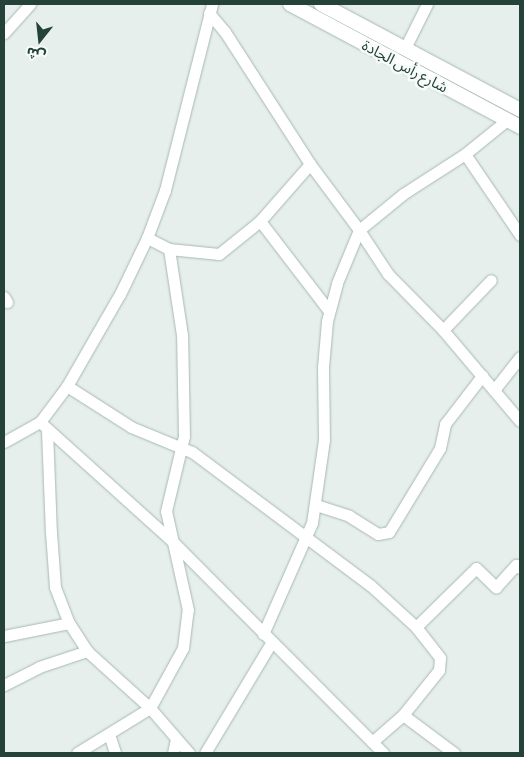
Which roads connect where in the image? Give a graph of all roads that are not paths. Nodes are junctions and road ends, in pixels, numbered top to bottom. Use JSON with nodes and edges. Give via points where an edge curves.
{"nodes":[{"id":1,"x":30,"y":4,"type":"edge"},
{"id":2,"x":290,"y":4,"type":"edge"},
{"id":3,"x":321,"y":4,"type":"edge"},
{"id":4,"x":427,"y":4,"type":"edge"},
{"id":5,"x":210,"y":8,"type":"edge"},
{"id":6,"x":4,"y":33,"type":"edge"},
{"id":7,"x":405,"y":48,"type":"junction"},
{"id":8,"x":520,"y":110,"type":"edge"},
{"id":9,"x":507,"y":120,"type":"junction"},
{"id":10,"x":520,"y":127,"type":"edge"},
{"id":11,"x":465,"y":154,"type":"junction"},
{"id":12,"x":310,"y":164,"type":"junction"},
{"id":13,"x":260,"y":221,"type":"junction"},
{"id":14,"x":359,"y":230,"type":"junction"},
{"id":15,"x":520,"y":236,"type":"edge"},
{"id":16,"x":147,"y":238,"type":"junction"},
{"id":17,"x":169,"y":249,"type":"junction"},
{"id":18,"x":491,"y":280,"type":"dead end"},
{"id":19,"x":329,"y":311,"type":"junction"},
{"id":20,"x":443,"y":330,"type":"junction"},
{"id":21,"x":520,"y":357,"type":"edge"},
{"id":22,"x":482,"y":376,"type":"junction"},
{"id":23,"x":67,"y":386,"type":"junction"},
{"id":24,"x":494,"y":390,"type":"junction"},
{"id":25,"x":520,"y":421,"type":"edge"},
{"id":26,"x":44,"y":426,"type":"junction"},
{"id":27,"x":4,"y":442,"type":"edge"},
{"id":28,"x":180,"y":448,"type":"junction"},
{"id":29,"x":316,"y":505,"type":"junction"},
{"id":30,"x":306,"y":537,"type":"junction"},
{"id":31,"x":172,"y":541,"type":"junction"},
{"id":32,"x":520,"y":568,"type":"edge"},
{"id":33,"x":69,"y":622,"type":"junction"},
{"id":34,"x":416,"y":627,"type":"junction"},
{"id":35,"x":263,"y":634,"type":"junction"},
{"id":36,"x":4,"y":636,"type":"edge"},
{"id":37,"x":271,"y":643,"type":"junction"},
{"id":38,"x":88,"y":651,"type":"junction"},
{"id":39,"x":4,"y":685,"type":"edge"},
{"id":40,"x":150,"y":708,"type":"junction"},
{"id":41,"x":403,"y":715,"type":"junction"},
{"id":42,"x":110,"y":734,"type":"junction"},
{"id":43,"x":176,"y":738,"type":"junction"},
{"id":44,"x":372,"y":742,"type":"junction"},
{"id":45,"x":77,"y":753,"type":"edge"},
{"id":46,"x":114,"y":753,"type":"edge"},
{"id":47,"x":173,"y":753,"type":"edge"},
{"id":48,"x":190,"y":753,"type":"edge"},
{"id":49,"x":205,"y":753,"type":"edge"},
{"id":50,"x":383,"y":753,"type":"edge"},
{"id":51,"x":454,"y":753,"type":"edge"}],
"edges":[{"from":1,"to":6,"type":"street"},
{"from":2,"to":9,"type":"street","name":"شارع رأس الجادة"},
{"from":3,"to":7,"type":"street","name":"شارع رأس الجادة"},
{"from":4,"to":7,"type":"street"},
{"from":5,"to":12,"type":"street"},
{"from":5,"to":16,"type":"street","via":[[165,190]]},
{"from":7,"to":8,"type":"street","name":"شارع رأس الجادة"},
{"from":9,"to":10,"type":"street","name":"شارع رأس الجادة"},
{"from":9,"to":11,"type":"street"},
{"from":11,"to":14,"type":"street","via":[[403,194]]},
{"from":11,"to":15,"type":"street"},
{"from":12,"to":13,"type":"street"},
{"from":12,"to":14,"type":"street"},
{"from":13,"to":17,"type":"street","via":[[219,254]]},
{"from":13,"to":19,"type":"street"},
{"from":14,"to":19,"type":"street"},
{"from":14,"to":20,"type":"street","via":[[388,274]]},
{"from":16,"to":17,"type":"street"},
{"from":16,"to":23,"type":"street","via":[[120,294]]},
{"from":17,"to":28,"type":"street","via":[[182,335],[184,436]]},
{"from":18,"to":20,"type":"street"},
{"from":19,"to":29,"type":"street","via":[[323,367],[324,440]]},
{"from":20,"to":22,"type":"street"},
{"from":21,"to":24,"type":"street"},
{"from":22,"to":24,"type":"street"},
{"from":22,"to":29,"type":"street","via":[[445,424],[440,448],[389,532],[378,534],[349,516]]},
{"from":23,"to":26,"type":"street"},
{"from":23,"to":28,"type":"street","via":[[131,427]]},
{"from":24,"to":25,"type":"street"},
{"from":26,"to":27,"type":"street"},
{"from":26,"to":31,"type":"street"},
{"from":26,"to":33,"type":"street","via":[[55,587]]},
{"from":28,"to":30,"type":"street","via":[[192,452]]},
{"from":28,"to":31,"type":"street","via":[[166,511]]},
{"from":29,"to":30,"type":"street"},
{"from":30,"to":34,"type":"street","via":[[370,585]]},
{"from":30,"to":35,"type":"street"},
{"from":31,"to":35,"type":"street"},
{"from":31,"to":40,"type":"street","via":[[188,610],[183,648]]},
{"from":32,"to":34,"type":"street","via":[[516,565],[496,587],[476,568]]},
{"from":33,"to":36,"type":"street"},
{"from":33,"to":38,"type":"street"},
{"from":34,"to":41,"type":"street","via":[[440,658],[439,670]]},
{"from":35,"to":37,"type":"street"},
{"from":37,"to":44,"type":"street"},
{"from":37,"to":49,"type":"street"},
{"from":38,"to":39,"type":"street","via":[[39,667]]},
{"from":38,"to":40,"type":"street"},
{"from":40,"to":42,"type":"street"},
{"from":40,"to":43,"type":"street"},
{"from":41,"to":44,"type":"street"},
{"from":41,"to":51,"type":"street"},
{"from":42,"to":45,"type":"street"},
{"from":42,"to":46,"type":"street"},
{"from":43,"to":47,"type":"street"},
{"from":43,"to":48,"type":"street"},
{"from":44,"to":50,"type":"street"}]}
